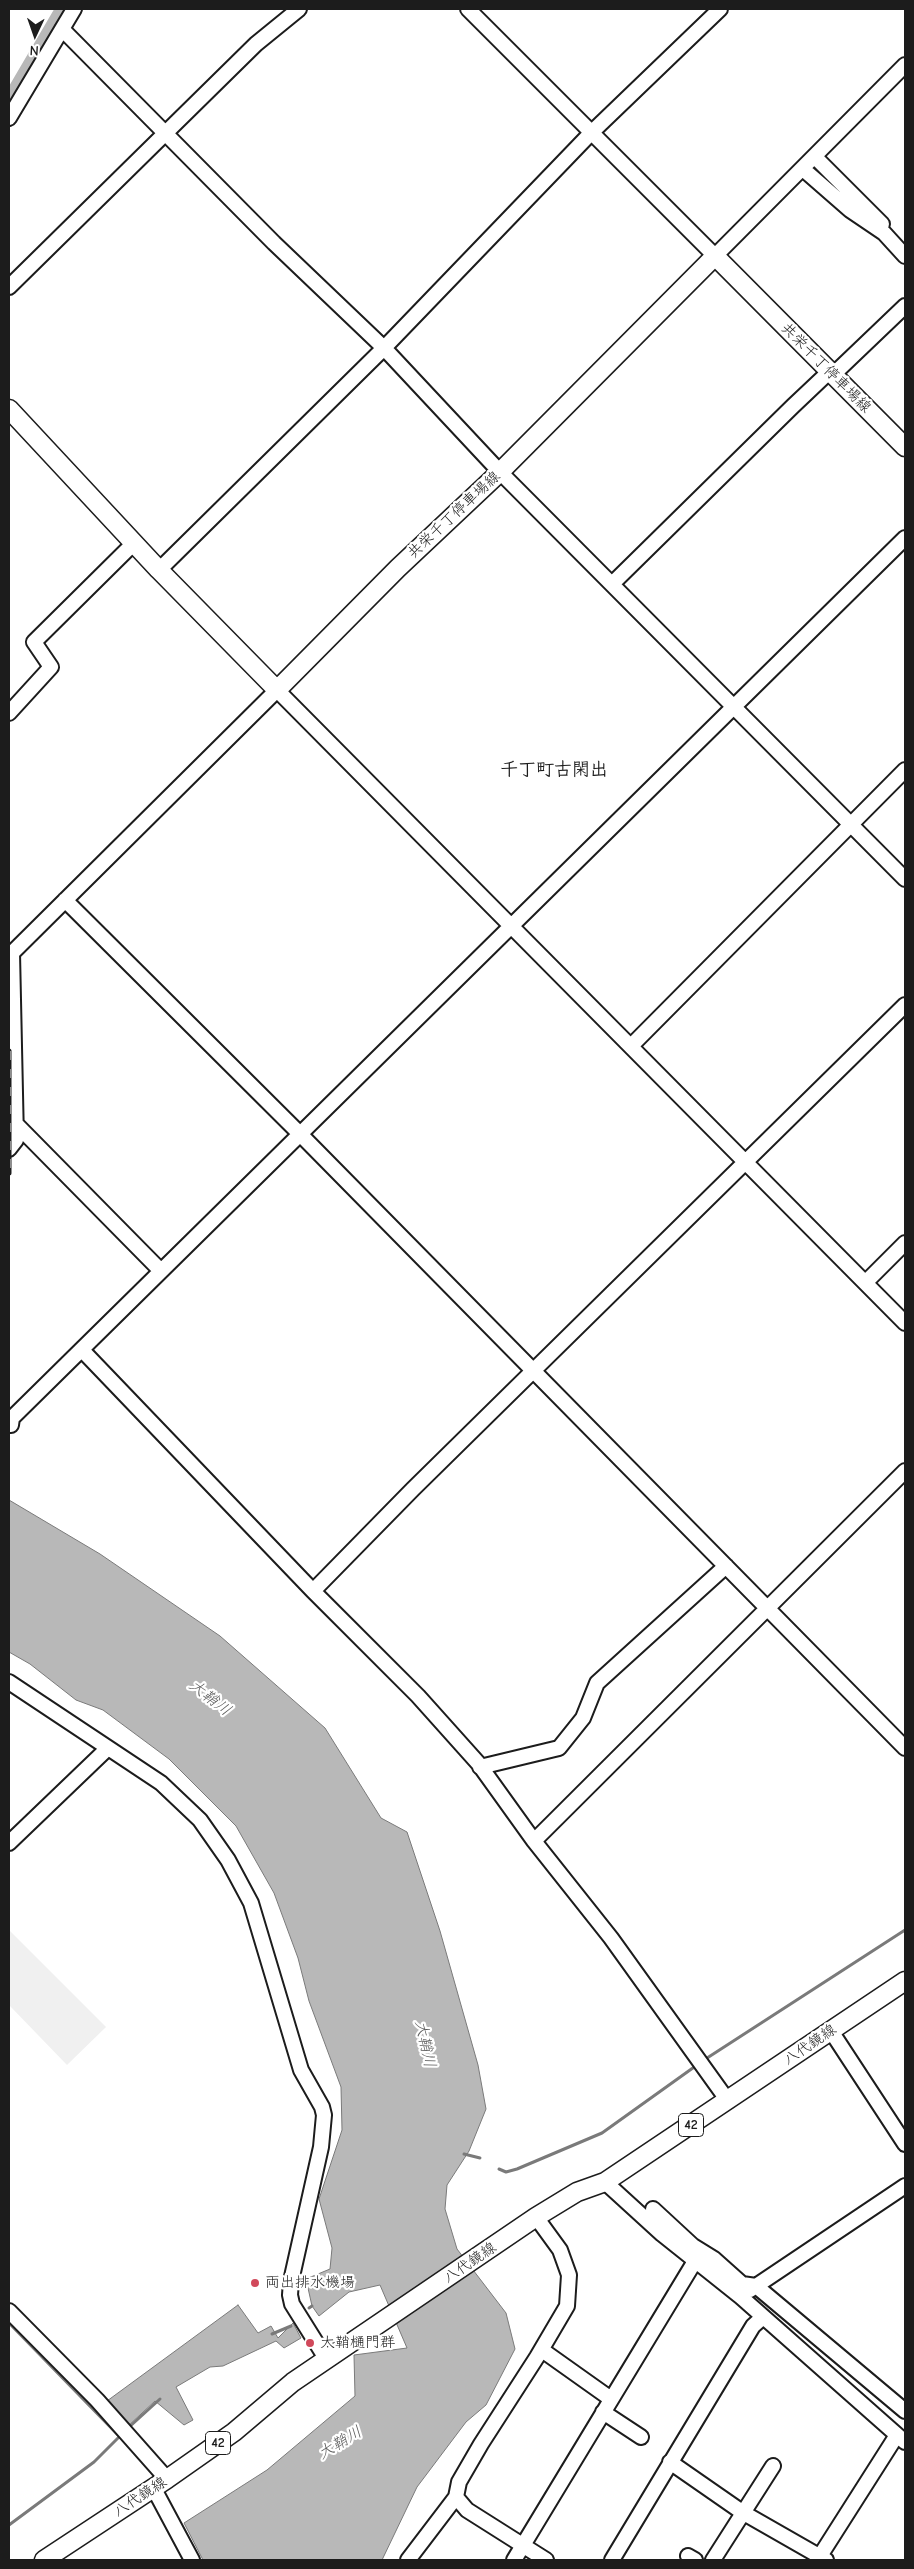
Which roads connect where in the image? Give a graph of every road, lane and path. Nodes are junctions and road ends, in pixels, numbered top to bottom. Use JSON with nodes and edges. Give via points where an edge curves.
{"nodes":[{"id":1,"x":74,"y":9,"type":"edge"},
{"id":2,"x":299,"y":9,"type":"edge"},
{"id":3,"x":468,"y":9,"type":"edge"},
{"id":4,"x":720,"y":9,"type":"edge"},
{"id":5,"x":62,"y":29,"type":"junction"},
{"id":6,"x":905,"y":65,"type":"edge"},
{"id":7,"x":9,"y":118,"type":"edge"},
{"id":8,"x":164,"y":133,"type":"junction"},
{"id":9,"x":591,"y":133,"type":"junction"},
{"id":10,"x":815,"y":157,"type":"junction"},
{"id":11,"x":804,"y":169,"type":"junction"},
{"id":12,"x":905,"y":248,"type":"edge"},
{"id":13,"x":714,"y":256,"type":"junction"},
{"id":14,"x":905,"y":256,"type":"edge"},
{"id":15,"x":9,"y":287,"type":"edge"},
{"id":16,"x":905,"y":306,"type":"edge"},
{"id":17,"x":384,"y":348,"type":"junction"},
{"id":18,"x":830,"y":371,"type":"junction"},
{"id":19,"x":9,"y":409,"type":"edge"},
{"id":20,"x":905,"y":447,"type":"edge"},
{"id":21,"x":500,"y":472,"type":"junction"},
{"id":22,"x":905,"y":538,"type":"edge"},
{"id":23,"x":134,"y":543,"type":"junction"},
{"id":24,"x":159,"y":570,"type":"junction"},
{"id":25,"x":612,"y":584,"type":"junction"},
{"id":26,"x":277,"y":690,"type":"junction"},
{"id":27,"x":734,"y":707,"type":"junction"},
{"id":28,"x":9,"y":713,"type":"edge"},
{"id":29,"x":905,"y":770,"type":"edge"},
{"id":30,"x":852,"y":825,"type":"junction"},
{"id":31,"x":905,"y":879,"type":"edge"},
{"id":32,"x":65,"y":900,"type":"junction"},
{"id":33,"x":512,"y":926,"type":"junction"},
{"id":34,"x":10,"y":954,"type":"edge"},
{"id":35,"x":905,"y":1004,"type":"edge"},
{"id":36,"x":631,"y":1046,"type":"junction"},
{"id":37,"x":16,"y":1124,"type":"junction"},
{"id":38,"x":301,"y":1135,"type":"junction"},
{"id":39,"x":9,"y":1149,"type":"edge"},
{"id":40,"x":747,"y":1163,"type":"junction"},
{"id":41,"x":905,"y":1243,"type":"edge"},
{"id":42,"x":161,"y":1271,"type":"junction"},
{"id":43,"x":866,"y":1282,"type":"junction"},
{"id":44,"x":905,"y":1323,"type":"edge"},
{"id":45,"x":82,"y":1350,"type":"junction"},
{"id":46,"x":535,"y":1372,"type":"junction"},
{"id":47,"x":9,"y":1425,"type":"edge"},
{"id":48,"x":905,"y":1471,"type":"edge"},
{"id":49,"x":726,"y":1566,"type":"junction"},
{"id":50,"x":313,"y":1592,"type":"junction"},
{"id":51,"x":768,"y":1608,"type":"junction"},
{"id":52,"x":9,"y":1682,"type":"edge"},
{"id":53,"x":108,"y":1748,"type":"junction"},
{"id":54,"x":905,"y":1748,"type":"edge"},
{"id":55,"x":480,"y":1767,"type":"junction"},
{"id":56,"x":534,"y":1841,"type":"junction"},
{"id":57,"x":9,"y":1843,"type":"edge"},
{"id":58,"x":905,"y":1981,"type":"edge"},
{"id":59,"x":831,"y":2031,"type":"junction"},
{"id":60,"x":728,"y":2101,"type":"junction"},
{"id":61,"x":905,"y":2144,"type":"edge"},
{"id":62,"x":605,"y":2182,"type":"junction"},
{"id":63,"x":905,"y":2186,"type":"edge"},
{"id":64,"x":653,"y":2209,"type":"dead end"},
{"id":65,"x":536,"y":2216,"type":"junction"},
{"id":66,"x":676,"y":2236,"type":"junction"},
{"id":67,"x":705,"y":2263,"type":"junction"},
{"id":68,"x":284,"y":2274,"type":"dead end"},
{"id":69,"x":756,"y":2286,"type":"junction"},
{"id":70,"x":741,"y":2297,"type":"junction"},
{"id":71,"x":291,"y":2301,"type":"junction"},
{"id":72,"x":9,"y":2311,"type":"edge"},
{"id":73,"x":763,"y":2317,"type":"junction"},
{"id":74,"x":542,"y":2350,"type":"junction"},
{"id":75,"x":327,"y":2360,"type":"junction"},
{"id":76,"x":611,"y":2399,"type":"junction"},
{"id":77,"x":905,"y":2411,"type":"edge"},
{"id":78,"x":603,"y":2412,"type":"junction"},
{"id":79,"x":641,"y":2437,"type":"dead end"},
{"id":80,"x":901,"y":2438,"type":"edge"},
{"id":81,"x":670,"y":2462,"type":"junction"},
{"id":82,"x":773,"y":2466,"type":"dead end"},
{"id":83,"x":160,"y":2483,"type":"junction"},
{"id":84,"x":456,"y":2497,"type":"junction"},
{"id":85,"x":742,"y":2512,"type":"junction"},
{"id":86,"x":523,"y":2546,"type":"junction"},
{"id":87,"x":822,"y":2559,"type":"edge"},
{"id":88,"x":44,"y":2560,"type":"edge"},
{"id":89,"x":192,"y":2560,"type":"edge"},
{"id":90,"x":408,"y":2560,"type":"edge"},
{"id":91,"x":514,"y":2560,"type":"edge"},
{"id":92,"x":546,"y":2560,"type":"edge"},
{"id":93,"x":612,"y":2560,"type":"edge"},
{"id":94,"x":713,"y":2560,"type":"edge"}],
"edges":[{"from":1,"to":5,"type":"street"},
{"from":2,"to":8,"type":"street","via":[[256,44]]},
{"from":3,"to":9,"type":"street"},
{"from":4,"to":9,"type":"street"},
{"from":5,"to":7,"type":"street"},
{"from":5,"to":8,"type":"street"},
{"from":6,"to":10,"type":"street"},
{"from":8,"to":15,"type":"street"},
{"from":8,"to":17,"type":"street"},
{"from":9,"to":13,"type":"street"},
{"from":9,"to":17,"type":"street"},
{"from":10,"to":11,"type":"street"},
{"from":10,"to":12,"type":"street"},
{"from":11,"to":13,"type":"street"},
{"from":11,"to":14,"type":"street","via":[[850,210],[884,233]]},
{"from":13,"to":18,"type":"main road","name":"共栄千丁停車場線"},
{"from":13,"to":21,"type":"main road","name":"共栄千丁停車場線"},
{"from":16,"to":18,"type":"street","via":[[837,371]]},
{"from":17,"to":21,"type":"street"},
{"from":17,"to":24,"type":"street"},
{"from":18,"to":20,"type":"main road","name":"共栄千丁停車場線"},
{"from":18,"to":25,"type":"street"},
{"from":19,"to":23,"type":"main road"},
{"from":21,"to":25,"type":"street"},
{"from":21,"to":26,"type":"main road","name":"共栄千丁停車場線","via":[[398,568]]},
{"from":22,"to":27,"type":"street"},
{"from":23,"to":24,"type":"main road"},
{"from":23,"to":28,"type":"street","via":[[34,642],[51,667]]},
{"from":24,"to":26,"type":"main road"},
{"from":25,"to":27,"type":"street"},
{"from":26,"to":32,"type":"street"},
{"from":26,"to":33,"type":"street"},
{"from":27,"to":30,"type":"street"},
{"from":27,"to":33,"type":"street"},
{"from":29,"to":30,"type":"street"},
{"from":30,"to":31,"type":"street"},
{"from":30,"to":36,"type":"street"},
{"from":32,"to":34,"type":"street"},
{"from":32,"to":38,"type":"street"},
{"from":33,"to":36,"type":"street"},
{"from":33,"to":38,"type":"street"},
{"from":34,"to":37,"type":"street"},
{"from":35,"to":40,"type":"street"},
{"from":36,"to":40,"type":"street"},
{"from":37,"to":39,"type":"street","via":[[16,1140]]},
{"from":37,"to":42,"type":"street"},
{"from":38,"to":42,"type":"street"},
{"from":38,"to":46,"type":"street"},
{"from":40,"to":43,"type":"street"},
{"from":40,"to":46,"type":"street"},
{"from":41,"to":43,"type":"street"},
{"from":42,"to":45,"type":"street"},
{"from":43,"to":44,"type":"street"},
{"from":45,"to":47,"type":"street","via":[[12,1418]]},
{"from":45,"to":50,"type":"street"},
{"from":46,"to":49,"type":"street"},
{"from":46,"to":50,"type":"street","via":[[413,1489]]},
{"from":48,"to":51,"type":"street"},
{"from":49,"to":51,"type":"street"},
{"from":49,"to":55,"type":"street","via":[[597,1683],[583,1718],[558,1748]]},
{"from":50,"to":55,"type":"street","via":[[418,1696]]},
{"from":51,"to":54,"type":"street"},
{"from":51,"to":56,"type":"street"},
{"from":52,"to":53,"type":"street"},
{"from":53,"to":57,"type":"street"},
{"from":53,"to":71,"type":"street","via":[[161,1783],[200,1820],[228,1860],[251,1903],[301,2070],[322,2107],[322,2139],[291,2281]]},
{"from":55,"to":56,"type":"street"},
{"from":56,"to":60,"type":"street","via":[[611,1938]]},
{"from":58,"to":59,"type":"main road","name":"八代鏡線","number":"42"},
{"from":59,"to":60,"type":"main road","name":"八代鏡線","number":"42"},
{"from":59,"to":61,"type":"street"},
{"from":60,"to":62,"type":"main road","name":"八代鏡線","number":"42"},
{"from":62,"to":65,"type":"main road","name":"八代鏡線","number":"42","via":[[577,2192]]},
{"from":62,"to":66,"type":"street"},
{"from":63,"to":69,"type":"street"},
{"from":64,"to":66,"type":"street"},
{"from":65,"to":74,"type":"street","via":[[560,2250],[569,2275],[567,2306]]},
{"from":65,"to":75,"type":"main road","name":"八代鏡線","number":"42"},
{"from":66,"to":67,"type":"street"},
{"from":67,"to":69,"type":"street","via":[[742,2284]]},
{"from":67,"to":70,"type":"street"},
{"from":67,"to":76,"type":"street"},
{"from":68,"to":71,"type":"street","via":[[285,2292]]},
{"from":69,"to":70,"type":"street"},
{"from":69,"to":77,"type":"street"},
{"from":70,"to":73,"type":"street"},
{"from":71,"to":75,"type":"street"},
{"from":72,"to":83,"type":"street","via":[[123,2429]]},
{"from":73,"to":80,"type":"street"},
{"from":73,"to":81,"type":"street","via":[[753,2326]]},
{"from":74,"to":76,"type":"street"},
{"from":74,"to":84,"type":"street","via":[[480,2444],[459,2482]]},
{"from":75,"to":83,"type":"main road","name":"八代鏡線","number":"42","via":[[293,2382],[234,2432]]},
{"from":76,"to":78,"type":"street"},
{"from":78,"to":79,"type":"street"},
{"from":78,"to":86,"type":"street"},
{"from":80,"to":87,"type":"street"},
{"from":81,"to":85,"type":"street"},
{"from":81,"to":93,"type":"street"},
{"from":82,"to":85,"type":"street"},
{"from":83,"to":88,"type":"main road","name":"八代鏡線","number":"42"},
{"from":83,"to":89,"type":"street"},
{"from":84,"to":86,"type":"street","via":[[467,2510]]},
{"from":84,"to":90,"type":"street"},
{"from":85,"to":87,"type":"street"},
{"from":85,"to":94,"type":"street"},
{"from":86,"to":91,"type":"street"},
{"from":86,"to":92,"type":"street"}]}
